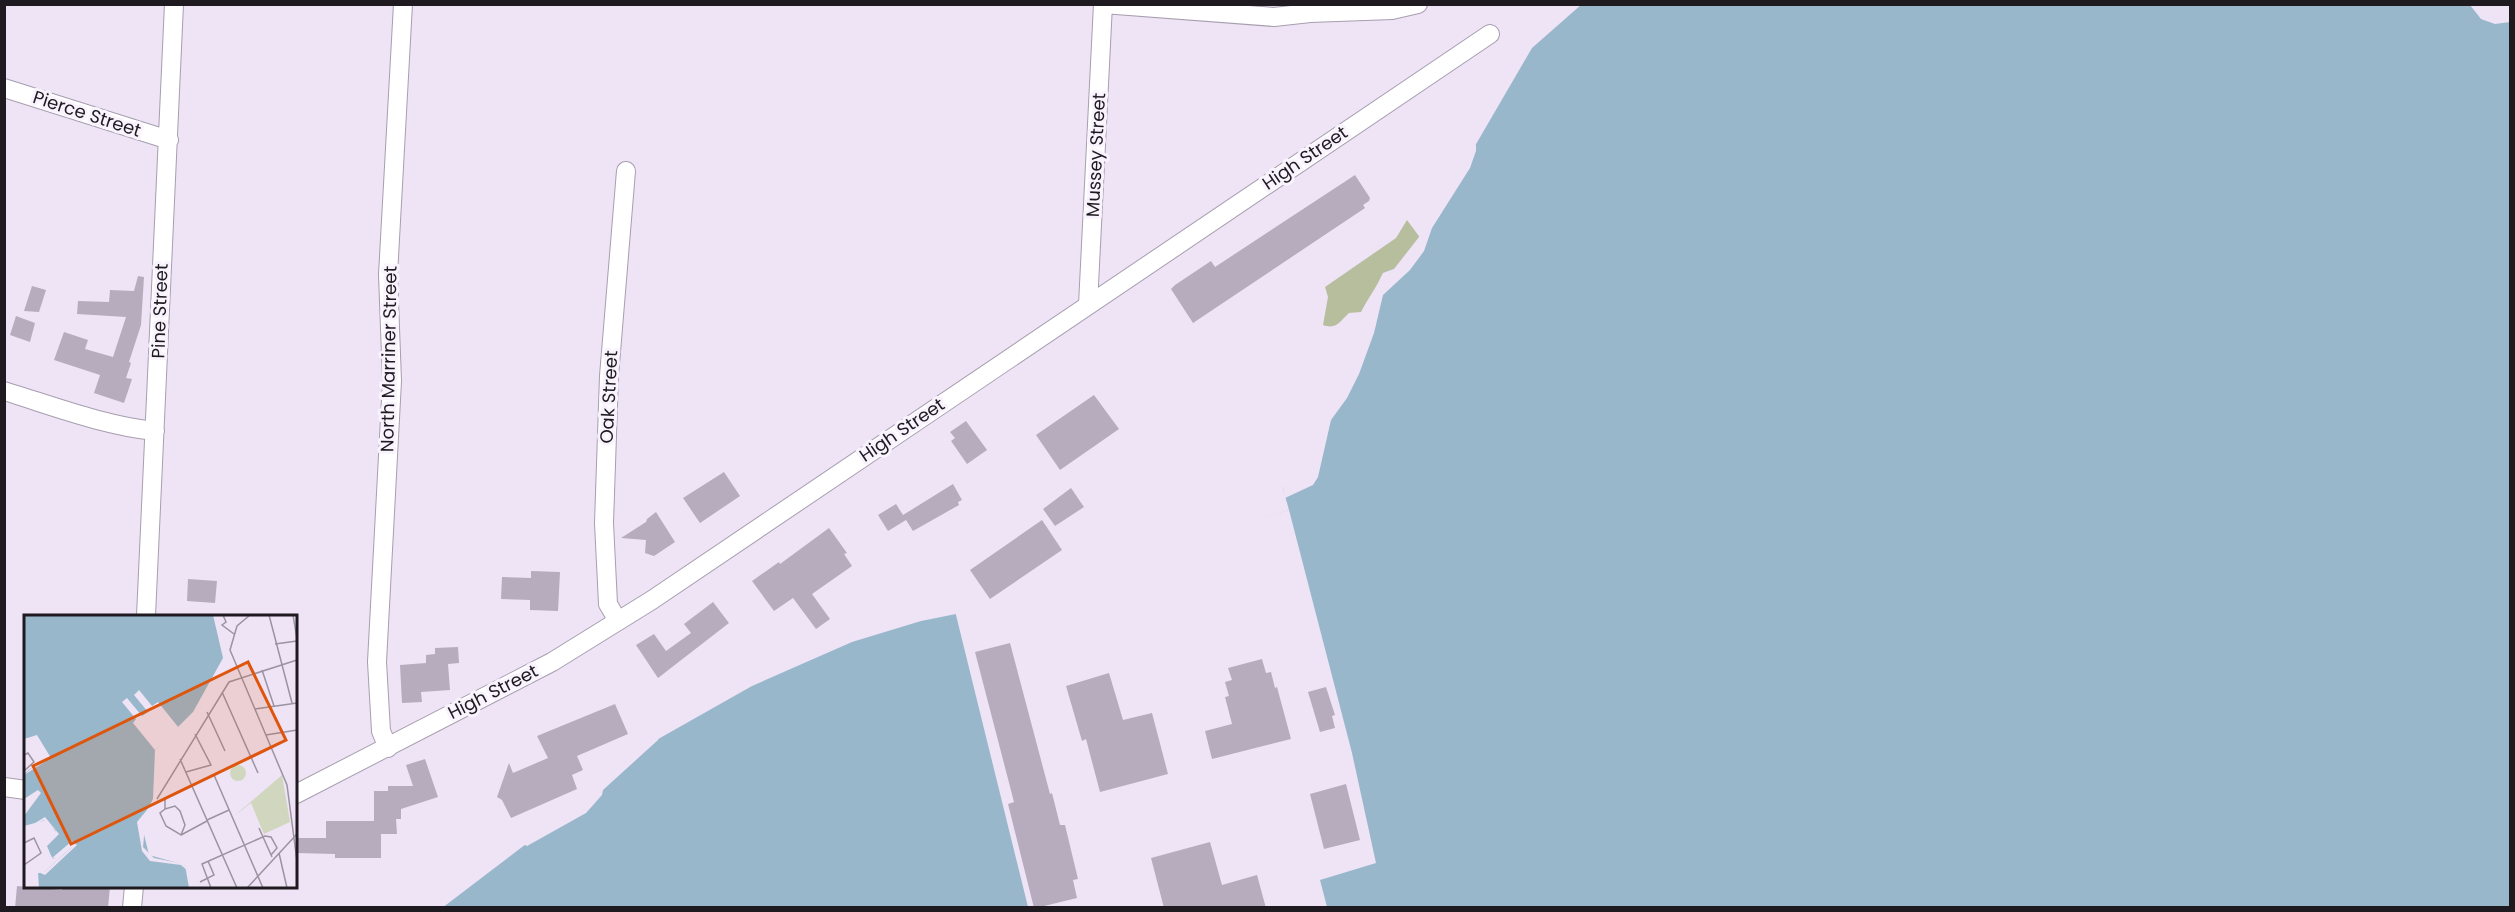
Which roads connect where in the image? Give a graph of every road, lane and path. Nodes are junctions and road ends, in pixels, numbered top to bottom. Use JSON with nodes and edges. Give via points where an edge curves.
{"nodes":[{"id":1,"x":174,"y":4,"type":"edge"},
{"id":2,"x":403,"y":4,"type":"edge"},
{"id":3,"x":1103,"y":4,"type":"edge"},
{"id":4,"x":1418,"y":4,"type":"edge"},
{"id":5,"x":1490,"y":34,"type":"dead end"},
{"id":6,"x":4,"y":88,"type":"edge"},
{"id":7,"x":169,"y":140,"type":"junction"},
{"id":8,"x":626,"y":171,"type":"dead end"},
{"id":9,"x":1088,"y":305,"type":"junction"},
{"id":10,"x":4,"y":391,"type":"edge"},
{"id":11,"x":156,"y":431,"type":"junction"},
{"id":12,"x":146,"y":615,"type":"edge"},
{"id":13,"x":618,"y":621,"type":"junction"},
{"id":14,"x":388,"y":748,"type":"junction"},
{"id":15,"x":4,"y":787,"type":"edge"},
{"id":16,"x":24,"y":790,"type":"edge"},
{"id":17,"x":297,"y":794,"type":"edge"},
{"id":18,"x":134,"y":888,"type":"edge"},
{"id":19,"x":132,"y":908,"type":"edge"}],
"edges":[{"from":1,"to":7,"type":"street","name":"Pine Street"},
{"from":2,"to":14,"type":"street","name":"North Marriner Street","via":[[388,275],[392,381],[377,662],[381,731]]},
{"from":3,"to":4,"type":"street","via":[[1274,16],[1392,10]]},
{"from":3,"to":9,"type":"street","name":"Mussey Street"},
{"from":5,"to":9,"type":"street","name":"High Street"},
{"from":6,"to":7,"type":"street","name":"Pierce Street"},
{"from":7,"to":11,"type":"street","name":"Pine Street"},
{"from":8,"to":13,"type":"street","name":"Oak Street","via":[[609,376],[604,523],[608,604]]},
{"from":9,"to":13,"type":"street","name":"High Street"},
{"from":10,"to":11,"type":"street","via":[[68,411]]},
{"from":11,"to":12,"type":"street","name":"Pine Street"},
{"from":13,"to":14,"type":"street","name":"High Street","via":[[552,662]]},
{"from":14,"to":17,"type":"street","name":"High Street"},
{"from":15,"to":16,"type":"street"},
{"from":18,"to":19,"type":"street"}]}
